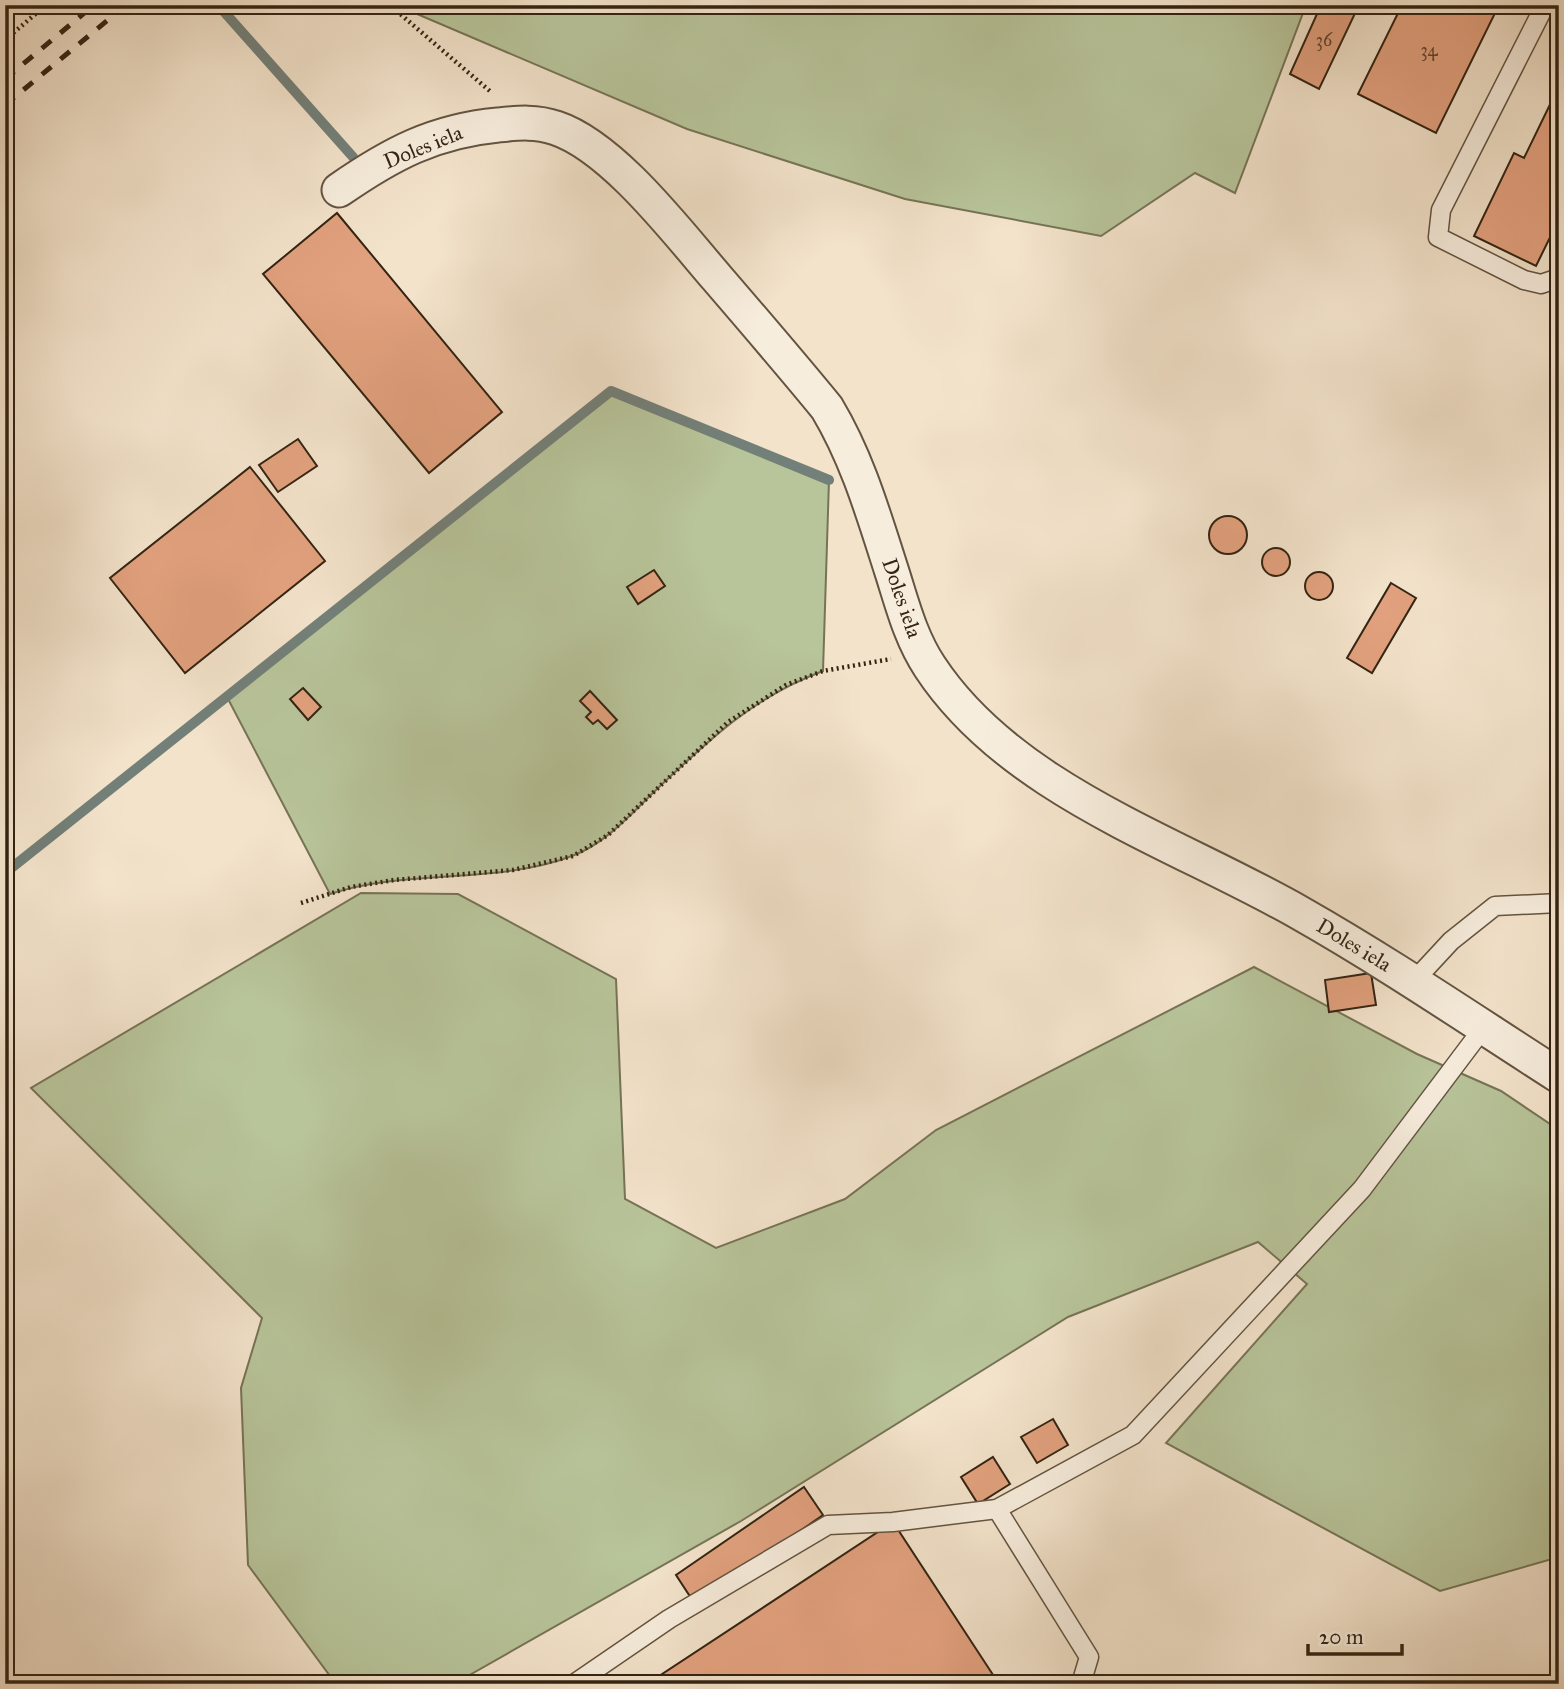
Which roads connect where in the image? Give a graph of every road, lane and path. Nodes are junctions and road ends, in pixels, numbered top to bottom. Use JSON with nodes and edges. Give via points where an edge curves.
{"nodes":[{"id":1,"x":46,"y":5,"type":"edge"},
{"id":2,"x":395,"y":5,"type":"edge"},
{"id":3,"x":1545,"y":5,"type":"edge"},
{"id":4,"x":5,"y":40,"type":"edge"},
{"id":5,"x":527,"y":122,"type":"junction"},
{"id":6,"x":339,"y":190,"type":"dead end"},
{"id":7,"x":1559,"y":278,"type":"edge"},
{"id":8,"x":923,"y":653,"type":"junction"},
{"id":9,"x":301,"y":903,"type":"dead end"},
{"id":10,"x":1559,"y":903,"type":"edge"},
{"id":11,"x":1413,"y":982,"type":"junction"},
{"id":12,"x":1483,"y":1027,"type":"junction"},
{"id":13,"x":1559,"y":1076,"type":"edge"},
{"id":14,"x":997,"y":1509,"type":"junction"},
{"id":15,"x":574,"y":1684,"type":"edge"},
{"id":16,"x":1081,"y":1684,"type":"edge"}],
"edges":[{"from":1,"to":4,"type":"path"},
{"from":2,"to":5,"type":"path"},
{"from":3,"to":7,"type":"lane","via":[[1441,209],[1438,237],[1524,280],[1541,284]]},
{"from":5,"to":6,"type":"street","name":"Doles iela","via":[[458,129],[398,152]]},
{"from":5,"to":8,"type":"street","name":"Doles iela","via":[[558,129],[633,182],[827,408],[855,461],[911,632]]},
{"from":8,"to":9,"type":"path","via":[[823,671],[786,685],[728,722],[608,835],[573,856],[513,870],[362,885]]},
{"from":8,"to":11,"type":"street","name":"Doles iela","via":[[971,716],[1017,760],[1297,911]]},
{"from":10,"to":11,"type":"lane","via":[[1495,906],[1451,941]]},
{"from":11,"to":12,"type":"street","name":"Doles iela"},
{"from":12,"to":13,"type":"street","name":"Doles iela"},
{"from":12,"to":14,"type":"lane","via":[[1362,1189],[1133,1435]]},
{"from":14,"to":15,"type":"lane","via":[[828,1525],[669,1619]]},
{"from":14,"to":16,"type":"lane","via":[[1088,1657]]}]}
